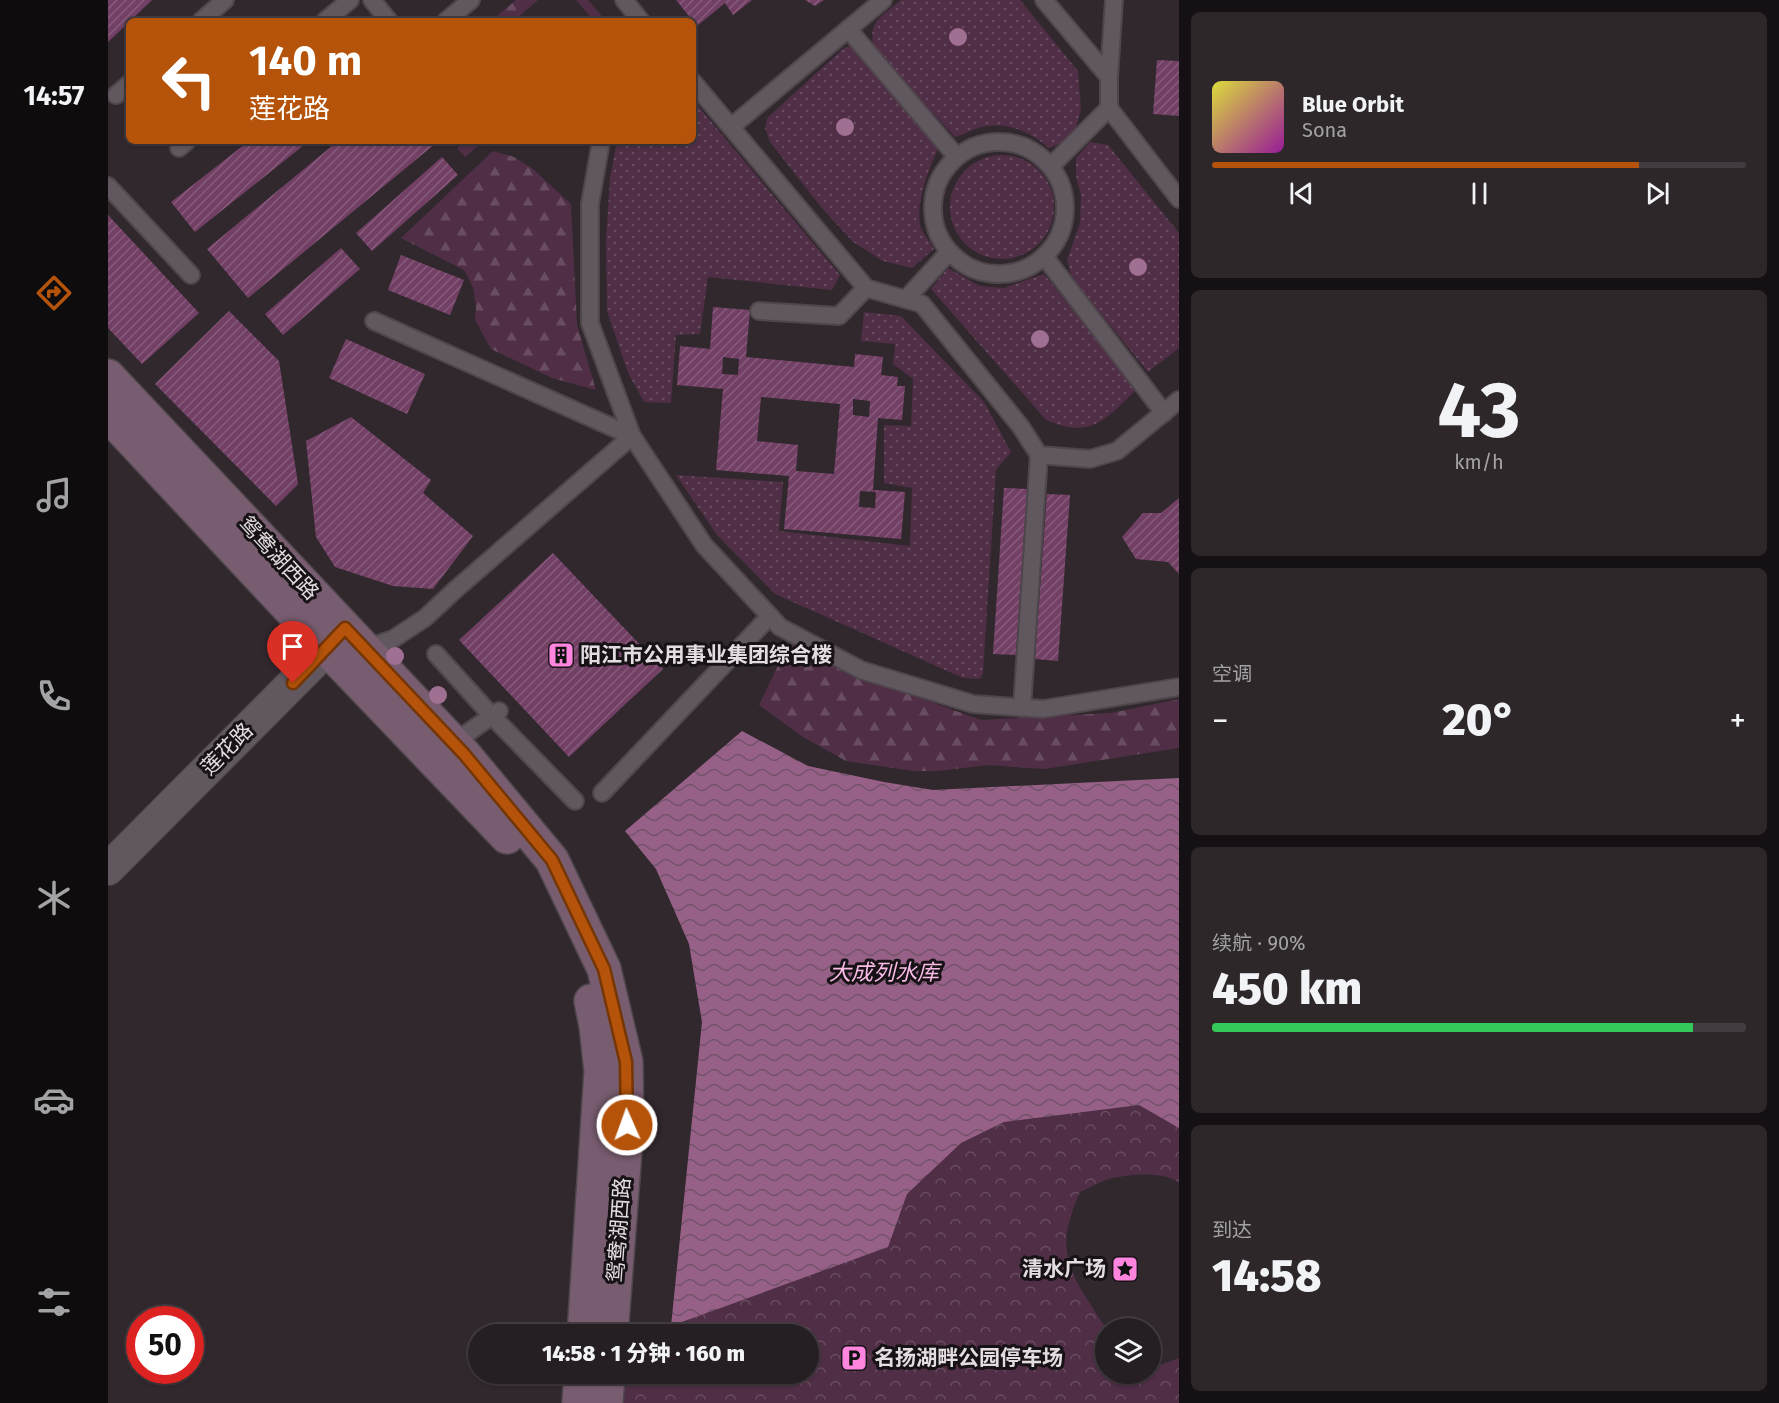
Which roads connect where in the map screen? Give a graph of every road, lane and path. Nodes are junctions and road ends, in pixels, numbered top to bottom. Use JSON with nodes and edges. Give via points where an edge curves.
{"nodes":[{"id":1,"x":225,"y":0,"type":"edge"},
{"id":2,"x":350,"y":0,"type":"edge"},
{"id":3,"x":372,"y":0,"type":"edge"},
{"id":4,"x":471,"y":0,"type":"edge"},
{"id":5,"x":883,"y":0,"type":"edge"},
{"id":6,"x":1044,"y":0,"type":"edge"},
{"id":7,"x":1114,"y":0,"type":"edge"},
{"id":8,"x":204,"y":18,"type":"edge"},
{"id":9,"x":329,"y":18,"type":"edge"},
{"id":10,"x":387,"y":18,"type":"edge"},
{"id":11,"x":450,"y":18,"type":"edge"},
{"id":12,"x":848,"y":29,"type":"junction"},
{"id":13,"x":1109,"y":77,"type":"junction"},
{"id":14,"x":696,"y":86,"type":"edge"},
{"id":15,"x":126,"y":87,"type":"edge"},
{"id":16,"x":116,"y":95,"type":"dead end"},
{"id":17,"x":1109,"y":108,"type":"junction"},
{"id":18,"x":731,"y":127,"type":"junction"},
{"id":19,"x":600,"y":144,"type":"edge"},
{"id":20,"x":956,"y":156,"type":"junction"},
{"id":21,"x":1051,"y":166,"type":"junction"},
{"id":22,"x":108,"y":186,"type":"edge"},
{"id":23,"x":1179,"y":199,"type":"edge"},
{"id":24,"x":949,"y":252,"type":"junction"},
{"id":25,"x":1044,"y":256,"type":"junction"},
{"id":26,"x":190,"y":275,"type":"dead end"},
{"id":27,"x":866,"y":288,"type":"junction"},
{"id":28,"x":906,"y":299,"type":"junction"},
{"id":29,"x":759,"y":310,"type":"dead end"},
{"id":30,"x":374,"y":321,"type":"dead end"},
{"id":31,"x":108,"y":376,"type":"edge"},
{"id":32,"x":1179,"y":400,"type":"edge"},
{"id":33,"x":1164,"y":413,"type":"junction"},
{"id":34,"x":108,"y":416,"type":"edge"},
{"id":35,"x":632,"y":436,"type":"junction"},
{"id":36,"x":1039,"y":455,"type":"junction"},
{"id":37,"x":770,"y":616,"type":"junction"},
{"id":38,"x":346,"y":642,"type":"junction"},
{"id":39,"x":436,"y":654,"type":"dead end"},
{"id":40,"x":1179,"y":687,"type":"edge"},
{"id":41,"x":1022,"y":708,"type":"junction"},
{"id":42,"x":496,"y":712,"type":"junction"},
{"id":43,"x":453,"y":743,"type":"junction"},
{"id":44,"x":602,"y":793,"type":"dead end"},
{"id":45,"x":574,"y":801,"type":"dead end"},
{"id":46,"x":108,"y":869,"type":"edge"},
{"id":47,"x":585,"y":1324,"type":"edge"},
{"id":48,"x":612,"y":1324,"type":"edge"},
{"id":49,"x":580,"y":1384,"type":"edge"},
{"id":50,"x":607,"y":1384,"type":"edge"},
{"id":51,"x":579,"y":1403,"type":"edge"},
{"id":52,"x":606,"y":1403,"type":"edge"}],
"edges":[{"from":1,"to":8,"type":"lane"},
{"from":2,"to":9,"type":"lane"},
{"from":3,"to":10,"type":"lane"},
{"from":4,"to":11,"type":"lane"},
{"from":5,"to":12,"type":"lane"},
{"from":6,"to":13,"type":"lane"},
{"from":7,"to":13,"type":"lane"},
{"from":12,"to":18,"type":"lane"},
{"from":12,"to":20,"type":"lane"},
{"from":13,"to":17,"type":"lane"},
{"from":14,"to":18,"type":"lane"},
{"from":15,"to":16,"type":"lane"},
{"from":17,"to":21,"type":"lane"},
{"from":17,"to":23,"type":"lane"},
{"from":18,"to":27,"type":"lane"},
{"from":19,"to":35,"type":"lane","via":[[590,204],[590,323]]},
{"from":20,"to":21,"type":"lane","via":[[995,141],[1016,143]]},
{"from":20,"to":24,"type":"lane","via":[[942,172],[934,192],[932,213],[937,234]]},
{"from":21,"to":25,"type":"lane","via":[[1062,184],[1066,207],[1062,230]]},
{"from":22,"to":26,"type":"lane"},
{"from":24,"to":25,"type":"lane","via":[[966,266],[988,273],[1012,273]]},
{"from":24,"to":28,"type":"lane"},
{"from":25,"to":33,"type":"lane"},
{"from":27,"to":28,"type":"lane"},
{"from":27,"to":29,"type":"lane","via":[[839,316]]},
{"from":28,"to":36,"type":"lane","via":[[922,304]]},
{"from":30,"to":35,"type":"lane"},
{"from":31,"to":38,"type":"main road","name":"鸳鸯湖西路"},
{"from":32,"to":33,"type":"lane"},
{"from":33,"to":36,"type":"lane","via":[[1117,451],[1090,459]]},
{"from":34,"to":38,"type":"main road","name":"鸳鸯湖西路"},
{"from":35,"to":37,"type":"lane","via":[[704,545]]},
{"from":35,"to":38,"type":"lane","via":[[425,618],[393,639]]},
{"from":36,"to":41,"type":"lane"},
{"from":37,"to":41,"type":"lane","via":[[780,627],[861,670],[973,704]]},
{"from":37,"to":44,"type":"lane"},
{"from":38,"to":43,"type":"main road","name":"鸳鸯湖西路"},
{"from":38,"to":46,"type":"street","name":"莲花路"},
{"from":38,"to":47,"type":"main road","name":"鸳鸯湖西路","via":[[528,858],[586,978],[601,1071]]},
{"from":39,"to":42,"type":"lane"},
{"from":40,"to":41,"type":"lane","via":[[1044,709]]},
{"from":42,"to":43,"type":"lane"},
{"from":42,"to":45,"type":"lane"},
{"from":43,"to":48,"type":"main road","name":"鸳鸯湖西路","via":[[552,860],[604,969],[626,1062],[627,1125]]},
{"from":49,"to":51,"type":"main road"},
{"from":50,"to":52,"type":"main road"}]}
